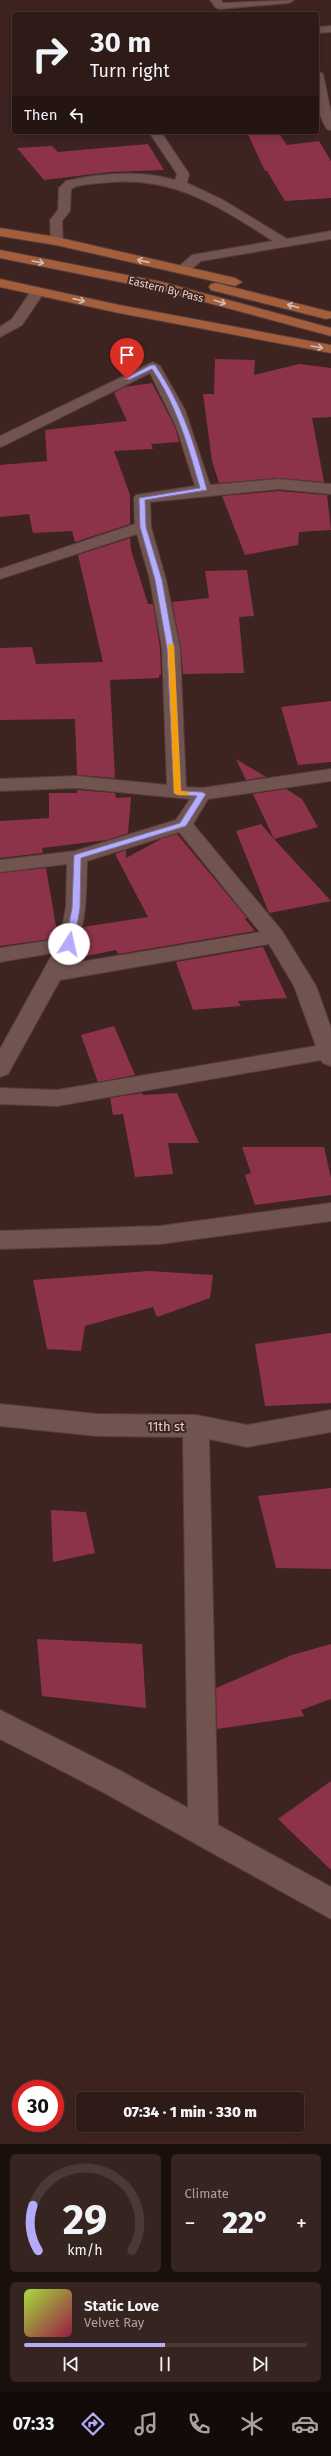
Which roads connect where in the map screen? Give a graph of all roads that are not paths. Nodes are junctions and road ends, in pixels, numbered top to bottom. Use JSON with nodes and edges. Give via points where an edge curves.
{"nodes":[{"id":1,"x":289,"y":0,"type":"edge"},
{"id":2,"x":219,"y":7,"type":"edge"},
{"id":3,"x":331,"y":29,"type":"edge"},
{"id":4,"x":319,"y":30,"type":"edge"},
{"id":5,"x":319,"y":84,"type":"edge"},
{"id":6,"x":331,"y":126,"type":"edge"},
{"id":7,"x":156,"y":134,"type":"edge"},
{"id":8,"x":180,"y":185,"type":"junction"},
{"id":9,"x":0,"y":232,"type":"edge"},
{"id":10,"x":331,"y":235,"type":"edge"},
{"id":11,"x":56,"y":241,"type":"junction"},
{"id":12,"x":0,"y":242,"type":"edge"},
{"id":13,"x":285,"y":243,"type":"junction"},
{"id":14,"x":0,"y":254,"type":"edge"},
{"id":15,"x":182,"y":270,"type":"junction"},
{"id":16,"x":0,"y":283,"type":"edge"},
{"id":17,"x":38,"y":291,"type":"junction"},
{"id":18,"x":331,"y":305,"type":"edge"},
{"id":19,"x":331,"y":317,"type":"edge"},
{"id":20,"x":331,"y":332,"type":"edge"},
{"id":21,"x":0,"y":333,"type":"edge"},
{"id":22,"x":331,"y":349,"type":"edge"},
{"id":23,"x":0,"y":442,"type":"edge"},
{"id":24,"x":331,"y":489,"type":"edge"},
{"id":25,"x":204,"y":490,"type":"junction"},
{"id":26,"x":143,"y":527,"type":"junction"},
{"id":27,"x":0,"y":574,"type":"edge"},
{"id":28,"x":331,"y":775,"type":"edge"},
{"id":29,"x":0,"y":785,"type":"edge"},
{"id":30,"x":178,"y":793,"type":"junction"},
{"id":31,"x":202,"y":794,"type":"junction"},
{"id":32,"x":183,"y":824,"type":"junction"},
{"id":33,"x":77,"y":856,"type":"junction"},
{"id":34,"x":0,"y":866,"type":"edge"},
{"id":35,"x":275,"y":936,"type":"junction"},
{"id":36,"x":69,"y":944,"type":"junction"},
{"id":37,"x":0,"y":955,"type":"edge"},
{"id":38,"x":53,"y":974,"type":"junction"},
{"id":39,"x":330,"y":1055,"type":"edge"},
{"id":40,"x":0,"y":1069,"type":"edge"},
{"id":41,"x":0,"y":1096,"type":"edge"},
{"id":42,"x":331,"y":1212,"type":"edge"},
{"id":43,"x":0,"y":1240,"type":"edge"},
{"id":44,"x":0,"y":1415,"type":"edge"},
{"id":45,"x":330,"y":1422,"type":"edge"},
{"id":46,"x":196,"y":1426,"type":"junction"},
{"id":47,"x":0,"y":1724,"type":"edge"},
{"id":48,"x":203,"y":1831,"type":"junction"},
{"id":49,"x":331,"y":1904,"type":"edge"}],
"edges":[{"from":1,"to":2,"type":"street"},
{"from":3,"to":4,"type":"street"},
{"from":5,"to":6,"type":"street","via":[[326,117]]},
{"from":7,"to":8,"type":"street","via":[[184,174]]},
{"from":8,"to":11,"type":"street","via":[[146,178],[120,177],[70,184],[65,188],[64,210],[56,220]]},
{"from":8,"to":13,"type":"street","via":[[206,195]]},
{"from":9,"to":11,"type":"main road"},
{"from":10,"to":13,"type":"street"},
{"from":15,"to":11,"type":"main road","one_way":true},
{"from":19,"to":12,"type":"main road","name":"Eastern By Pass","one_way":true,"via":[[257,296]]},
{"from":13,"to":15,"type":"street","via":[[197,258]]},
{"from":14,"to":20,"type":"main road","name":"Eastern By Pass","one_way":true,"via":[[162,286]]},
{"from":15,"to":18,"type":"main road"},
{"from":16,"to":17,"type":"main road"},
{"from":17,"to":21,"type":"street","via":[[17,322]]},
{"from":17,"to":22,"type":"main road","one_way":true},
{"from":23,"to":25,"type":"street","via":[[153,366],[170,391],[190,439]]},
{"from":24,"to":25,"type":"street","via":[[279,484]]},
{"from":25,"to":26,"type":"street","via":[[142,498]]},
{"from":26,"to":27,"type":"street"},
{"from":26,"to":30,"type":"street","via":[[158,580],[171,648]]},
{"from":28,"to":31,"type":"street"},
{"from":29,"to":30,"type":"street","via":[[77,782]]},
{"from":30,"to":31,"type":"street"},
{"from":31,"to":32,"type":"street"},
{"from":32,"to":33,"type":"street"},
{"from":32,"to":35,"type":"street"},
{"from":33,"to":34,"type":"street"},
{"from":33,"to":36,"type":"street","via":[[76,908]]},
{"from":35,"to":38,"type":"street"},
{"from":35,"to":39,"type":"street","via":[[305,986]]},
{"from":36,"to":37,"type":"street"},
{"from":36,"to":38,"type":"street"},
{"from":38,"to":40,"type":"street"},
{"from":39,"to":41,"type":"street","via":[[57,1098]]},
{"from":42,"to":43,"type":"street","via":[[160,1235]]},
{"from":44,"to":46,"type":"street","name":"11th st","via":[[97,1426]]},
{"from":45,"to":46,"type":"street","name":"11th st","via":[[247,1436]]},
{"from":46,"to":48,"type":"street"},
{"from":47,"to":48,"type":"street"},
{"from":48,"to":49,"type":"street"}]}
